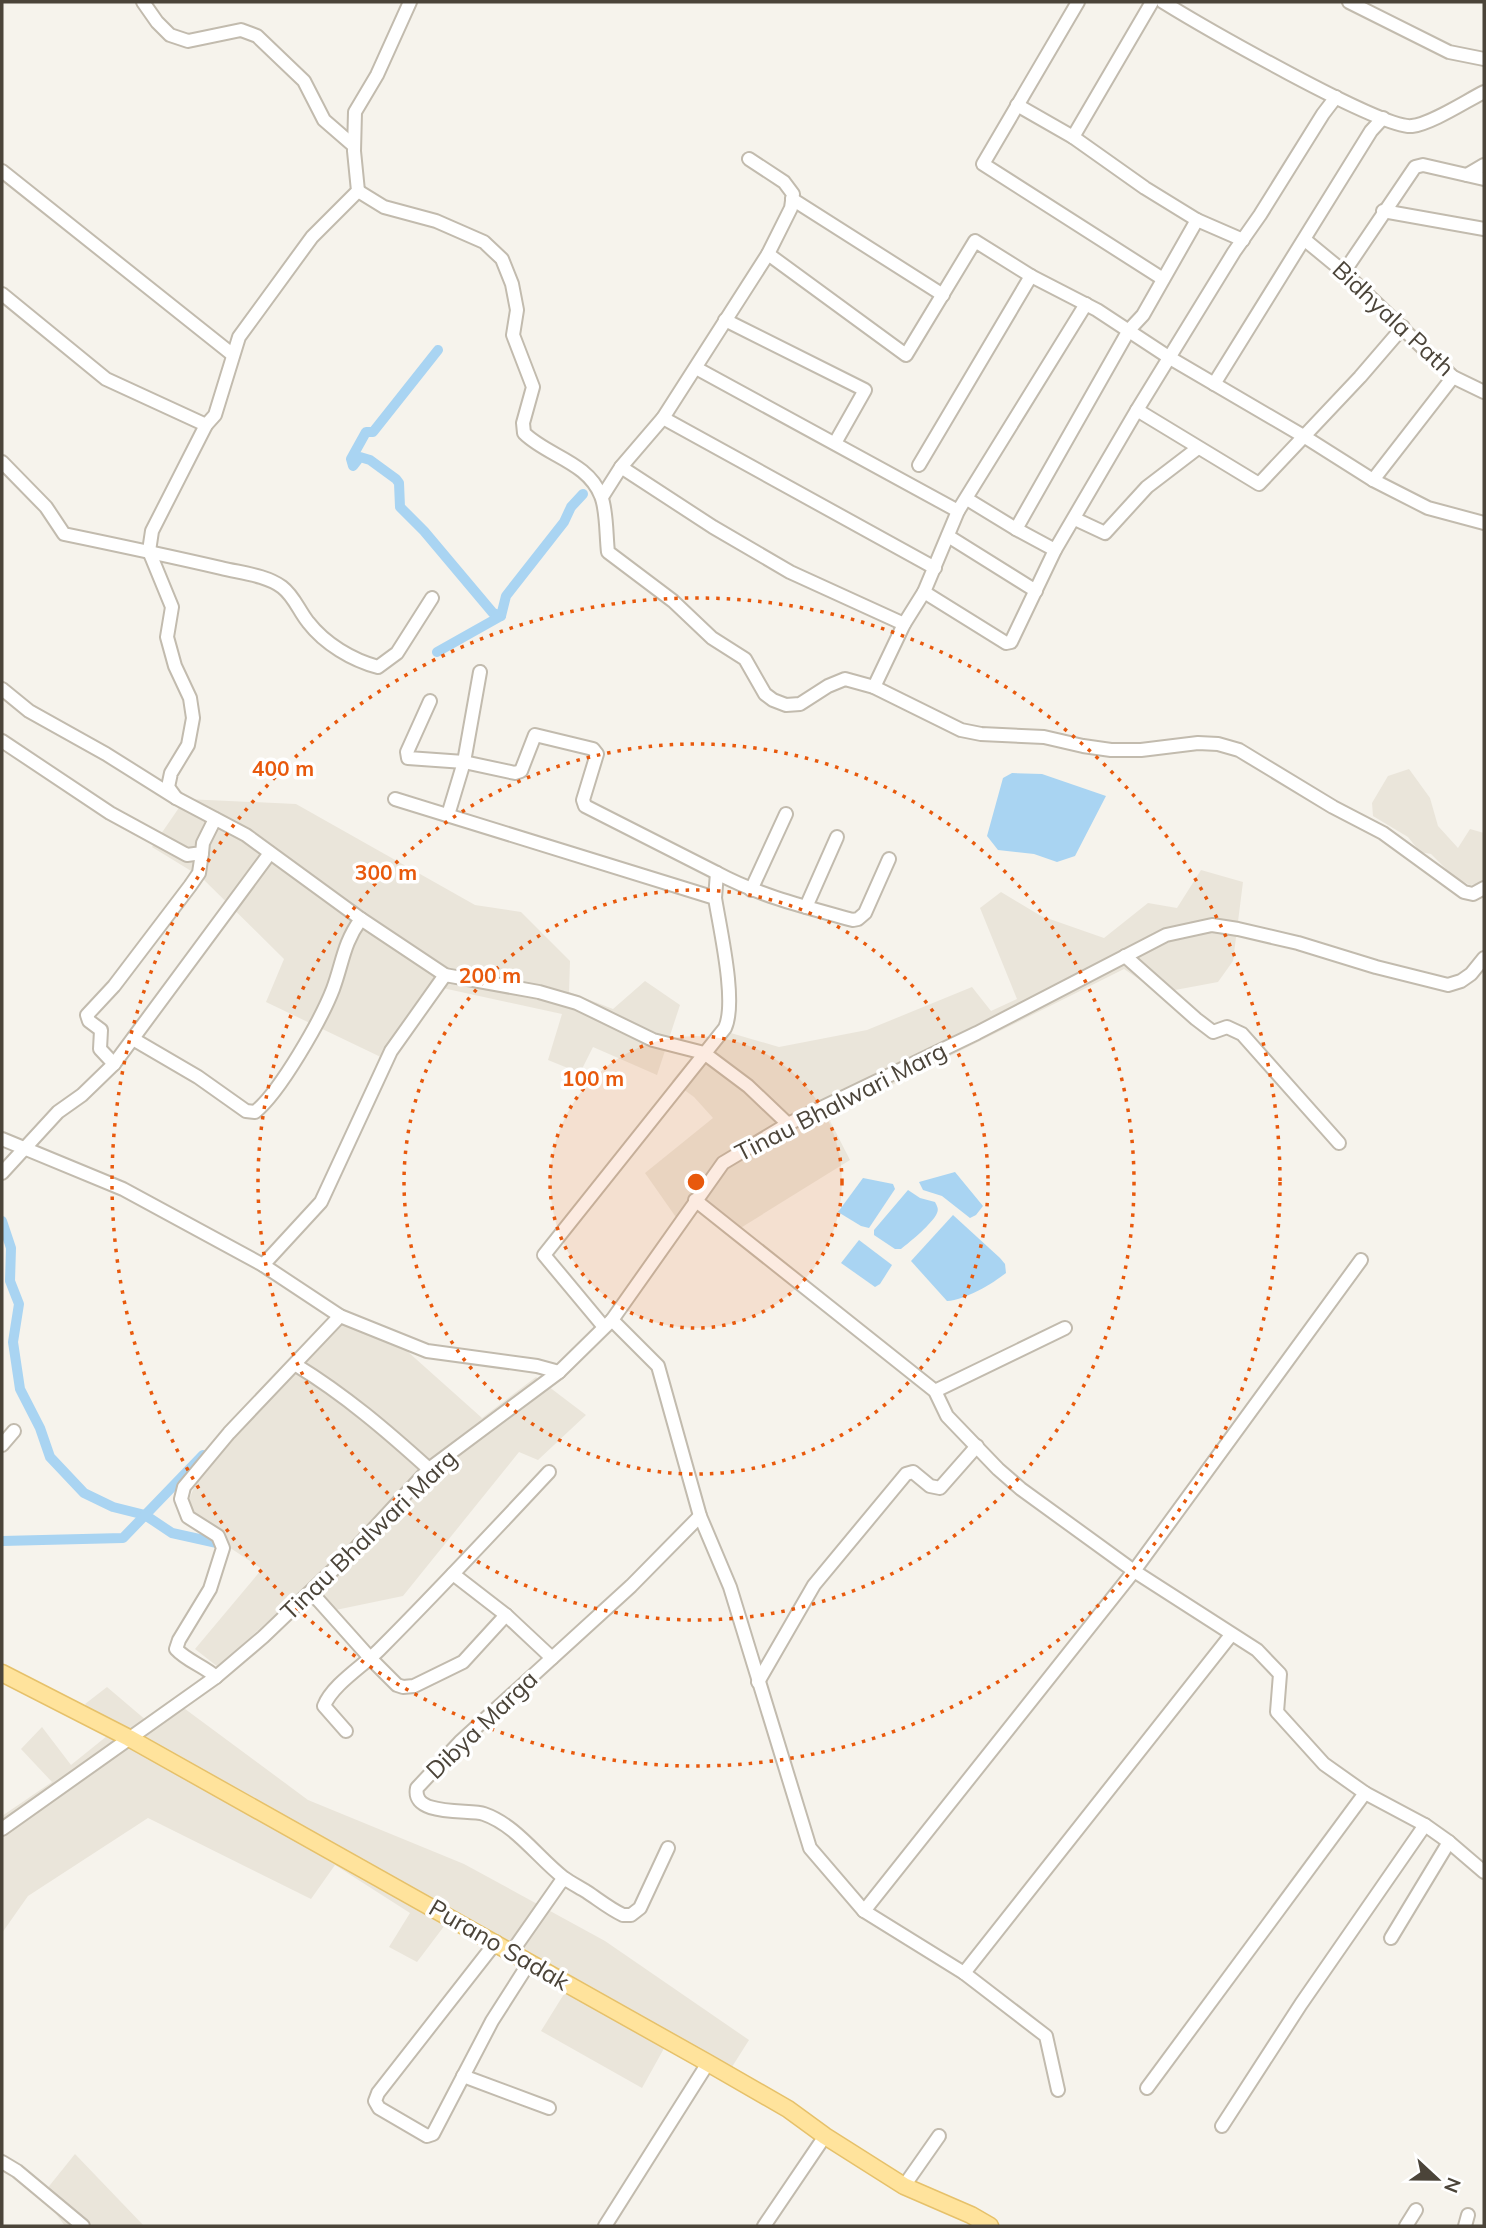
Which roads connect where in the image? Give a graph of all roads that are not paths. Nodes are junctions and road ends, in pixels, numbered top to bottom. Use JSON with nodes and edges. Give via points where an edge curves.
{"nodes":[{"id":1,"x":143,"y":2,"type":"edge"},
{"id":2,"x":411,"y":2,"type":"edge"},
{"id":3,"x":1078,"y":2,"type":"edge"},
{"id":4,"x":1153,"y":2,"type":"edge"},
{"id":5,"x":1163,"y":2,"type":"edge"},
{"id":6,"x":1349,"y":2,"type":"edge"},
{"id":7,"x":1484,"y":59,"type":"edge"},
{"id":8,"x":1484,"y":92,"type":"edge"},
{"id":9,"x":1336,"y":97,"type":"junction"},
{"id":10,"x":1017,"y":105,"type":"junction"},
{"id":11,"x":1383,"y":118,"type":"junction"},
{"id":12,"x":1073,"y":137,"type":"junction"},
{"id":13,"x":354,"y":146,"type":"junction"},
{"id":14,"x":749,"y":159,"type":"dead end"},
{"id":15,"x":1484,"y":165,"type":"edge"},
{"id":16,"x":2,"y":171,"type":"edge"},
{"id":17,"x":1467,"y":175,"type":"junction"},
{"id":18,"x":1484,"y":179,"type":"edge"},
{"id":19,"x":358,"y":191,"type":"junction"},
{"id":20,"x":793,"y":199,"type":"junction"},
{"id":21,"x":1383,"y":211,"type":"junction"},
{"id":22,"x":1197,"y":220,"type":"junction"},
{"id":23,"x":1484,"y":229,"type":"edge"},
{"id":24,"x":1243,"y":240,"type":"junction"},
{"id":25,"x":1305,"y":240,"type":"junction"},
{"id":26,"x":768,"y":254,"type":"junction"},
{"id":27,"x":1344,"y":272,"type":"junction"},
{"id":28,"x":1031,"y":276,"type":"junction"},
{"id":29,"x":1163,"y":279,"type":"junction"},
{"id":30,"x":2,"y":294,"type":"edge"},
{"id":31,"x":943,"y":295,"type":"junction"},
{"id":32,"x":1086,"y":304,"type":"junction"},
{"id":33,"x":725,"y":320,"type":"junction"},
{"id":34,"x":1403,"y":327,"type":"junction"},
{"id":35,"x":1129,"y":330,"type":"junction"},
{"id":36,"x":233,"y":355,"type":"junction"},
{"id":37,"x":1170,"y":358,"type":"junction"},
{"id":38,"x":696,"y":368,"type":"junction"},
{"id":39,"x":1453,"y":377,"type":"junction"},
{"id":40,"x":1214,"y":384,"type":"junction"},
{"id":41,"x":1484,"y":392,"type":"edge"},
{"id":42,"x":1137,"y":410,"type":"junction"},
{"id":43,"x":663,"y":418,"type":"junction"},
{"id":44,"x":206,"y":425,"type":"junction"},
{"id":45,"x":1305,"y":437,"type":"junction"},
{"id":46,"x":835,"y":443,"type":"junction"},
{"id":47,"x":1198,"y":449,"type":"junction"},
{"id":48,"x":2,"y":462,"type":"edge"},
{"id":49,"x":919,"y":465,"type":"dead end"},
{"id":50,"x":621,"y":467,"type":"junction"},
{"id":51,"x":1373,"y":480,"type":"junction"},
{"id":52,"x":601,"y":497,"type":"junction"},
{"id":53,"x":967,"y":499,"type":"junction"},
{"id":54,"x":958,"y":511,"type":"junction"},
{"id":55,"x":1075,"y":519,"type":"junction"},
{"id":56,"x":1484,"y":523,"type":"edge"},
{"id":57,"x":1016,"y":529,"type":"junction"},
{"id":58,"x":948,"y":536,"type":"junction"},
{"id":59,"x":1055,"y":550,"type":"junction"},
{"id":60,"x":149,"y":551,"type":"junction"},
{"id":61,"x":935,"y":568,"type":"junction"},
{"id":62,"x":1036,"y":591,"type":"junction"},
{"id":63,"x":924,"y":592,"type":"junction"},
{"id":64,"x":432,"y":597,"type":"dead end"},
{"id":65,"x":904,"y":624,"type":"junction"},
{"id":66,"x":480,"y":672,"type":"dead end"},
{"id":67,"x":874,"y":687,"type":"junction"},
{"id":68,"x":2,"y":689,"type":"edge"},
{"id":69,"x":430,"y":701,"type":"dead end"},
{"id":70,"x":2,"y":741,"type":"edge"},
{"id":71,"x":464,"y":762,"type":"junction"},
{"id":72,"x":176,"y":798,"type":"junction"},
{"id":73,"x":395,"y":799,"type":"dead end"},
{"id":74,"x":786,"y":814,"type":"dead end"},
{"id":75,"x":448,"y":815,"type":"junction"},
{"id":76,"x":215,"y":819,"type":"junction"},
{"id":77,"x":837,"y":837,"type":"dead end"},
{"id":78,"x":202,"y":853,"type":"junction"},
{"id":79,"x":270,"y":853,"type":"junction"},
{"id":80,"x":889,"y":859,"type":"dead end"},
{"id":81,"x":717,"y":873,"type":"junction"},
{"id":82,"x":1484,"y":888,"type":"edge"},
{"id":83,"x":751,"y":890,"type":"junction"},
{"id":84,"x":715,"y":898,"type":"junction"},
{"id":85,"x":806,"y":907,"type":"junction"},
{"id":86,"x":361,"y":919,"type":"junction"},
{"id":87,"x":1125,"y":956,"type":"junction"},
{"id":88,"x":1484,"y":958,"type":"edge"},
{"id":89,"x":445,"y":975,"type":"junction"},
{"id":90,"x":133,"y":1039,"type":"junction"},
{"id":91,"x":704,"y":1053,"type":"junction"},
{"id":92,"x":114,"y":1064,"type":"junction"},
{"id":93,"x":788,"y":1124,"type":"junction"},
{"id":94,"x":2,"y":1139,"type":"edge"},
{"id":95,"x":1339,"y":1143,"type":"dead end"},
{"id":96,"x":27,"y":1148,"type":"junction"},
{"id":97,"x":2,"y":1173,"type":"edge"},
{"id":98,"x":695,"y":1200,"type":"junction"},
{"id":99,"x":1361,"y":1261,"type":"dead end"},
{"id":100,"x":263,"y":1265,"type":"junction"},
{"id":101,"x":340,"y":1316,"type":"junction"},
{"id":102,"x":608,"y":1323,"type":"junction"},
{"id":103,"x":1065,"y":1328,"type":"dead end"},
{"id":104,"x":296,"y":1365,"type":"junction"},
{"id":105,"x":559,"y":1372,"type":"junction"},
{"id":106,"x":935,"y":1391,"type":"junction"},
{"id":107,"x":14,"y":1431,"type":"dead end"},
{"id":108,"x":2,"y":1445,"type":"edge"},
{"id":109,"x":977,"y":1446,"type":"junction"},
{"id":110,"x":429,"y":1469,"type":"junction"},
{"id":111,"x":549,"y":1472,"type":"dead end"},
{"id":112,"x":700,"y":1516,"type":"junction"},
{"id":113,"x":1134,"y":1571,"type":"junction"},
{"id":114,"x":453,"y":1574,"type":"junction"},
{"id":115,"x":312,"y":1592,"type":"junction"},
{"id":116,"x":506,"y":1615,"type":"junction"},
{"id":117,"x":1231,"y":1635,"type":"junction"},
{"id":118,"x":552,"y":1658,"type":"junction"},
{"id":119,"x":370,"y":1659,"type":"junction"},
{"id":120,"x":2,"y":1673,"type":"edge"},
{"id":121,"x":216,"y":1677,"type":"junction"},
{"id":122,"x":758,"y":1682,"type":"junction"},
{"id":123,"x":346,"y":1731,"type":"dead end"},
{"id":124,"x":129,"y":1738,"type":"junction"},
{"id":125,"x":1365,"y":1793,"type":"junction"},
{"id":126,"x":1425,"y":1825,"type":"junction"},
{"id":127,"x":2,"y":1829,"type":"edge"},
{"id":128,"x":1450,"y":1842,"type":"junction"},
{"id":129,"x":668,"y":1848,"type":"dead end"},
{"id":130,"x":1484,"y":1872,"type":"edge"},
{"id":131,"x":565,"y":1879,"type":"junction"},
{"id":132,"x":864,"y":1911,"type":"junction"},
{"id":133,"x":1391,"y":1938,"type":"dead end"},
{"id":134,"x":496,"y":1942,"type":"junction"},
{"id":135,"x":511,"y":1952,"type":"junction"},
{"id":136,"x":529,"y":1963,"type":"junction"},
{"id":137,"x":964,"y":1973,"type":"junction"},
{"id":138,"x":708,"y":2063,"type":"junction"},
{"id":139,"x":463,"y":2076,"type":"junction"},
{"id":140,"x":1147,"y":2088,"type":"dead end"},
{"id":141,"x":1058,"y":2090,"type":"dead end"},
{"id":142,"x":549,"y":2108,"type":"dead end"},
{"id":143,"x":1222,"y":2126,"type":"dead end"},
{"id":144,"x":825,"y":2136,"type":"junction"},
{"id":145,"x":940,"y":2136,"type":"dead end"},
{"id":146,"x":2,"y":2162,"type":"edge"},
{"id":147,"x":904,"y":2186,"type":"junction"},
{"id":148,"x":1416,"y":2210,"type":"dead end"},
{"id":149,"x":83,"y":2226,"type":"edge"},
{"id":150,"x":605,"y":2226,"type":"edge"},
{"id":151,"x":764,"y":2226,"type":"edge"},
{"id":152,"x":990,"y":2226,"type":"edge"},
{"id":153,"x":1406,"y":2226,"type":"edge"}],
"edges":[{"from":1,"to":13,"type":"street","via":[[170,35],[188,41],[241,30],[257,36],[304,81],[324,120]]},
{"from":2,"to":13,"type":"street","via":[[355,112]]},
{"from":3,"to":10,"type":"street"},
{"from":4,"to":12,"type":"street"},
{"from":5,"to":9,"type":"street"},
{"from":6,"to":7,"type":"street","via":[[1449,52]]},
{"from":8,"to":11,"type":"street","via":[[1422,123],[1398,125]]},
{"from":9,"to":11,"type":"street"},
{"from":9,"to":24,"type":"street"},
{"from":10,"to":12,"type":"street"},
{"from":10,"to":29,"type":"street","via":[[983,164]]},
{"from":11,"to":25,"type":"street"},
{"from":12,"to":22,"type":"street"},
{"from":13,"to":19,"type":"street"},
{"from":14,"to":20,"type":"street","via":[[784,182]]},
{"from":15,"to":17,"type":"street"},
{"from":16,"to":36,"type":"street"},
{"from":17,"to":18,"type":"street"},
{"from":17,"to":21,"type":"street","via":[[1415,167]]},
{"from":19,"to":36,"type":"street","via":[[312,237],[239,337]]},
{"from":19,"to":52,"type":"street","via":[[384,207],[436,221],[484,242],[502,259],[517,310],[513,335],[533,387],[524,433],[580,469]]},
{"from":20,"to":26,"type":"street"},
{"from":20,"to":31,"type":"street"},
{"from":21,"to":23,"type":"street"},
{"from":21,"to":27,"type":"street"},
{"from":22,"to":24,"type":"street"},
{"from":22,"to":29,"type":"street"},
{"from":24,"to":37,"type":"street"},
{"from":25,"to":27,"type":"street","name":"Bidhyala Path"},
{"from":25,"to":40,"type":"street"},
{"from":26,"to":31,"type":"street","via":[[906,355]]},
{"from":26,"to":33,"type":"street"},
{"from":27,"to":34,"type":"street","name":"Bidhyala Path"},
{"from":28,"to":31,"type":"street","via":[[975,241]]},
{"from":28,"to":32,"type":"street"},
{"from":28,"to":49,"type":"street"},
{"from":29,"to":35,"type":"street"},
{"from":30,"to":44,"type":"street","via":[[106,379]]},
{"from":32,"to":35,"type":"street"},
{"from":32,"to":53,"type":"street"},
{"from":33,"to":38,"type":"street"},
{"from":33,"to":46,"type":"street","via":[[865,390]]},
{"from":34,"to":39,"type":"street","name":"Bidhyala Path"},
{"from":34,"to":45,"type":"street"},
{"from":35,"to":37,"type":"street"},
{"from":35,"to":57,"type":"street"},
{"from":36,"to":44,"type":"street","via":[[215,415]]},
{"from":37,"to":40,"type":"street"},
{"from":37,"to":42,"type":"street"},
{"from":38,"to":43,"type":"street"},
{"from":38,"to":46,"type":"street"},
{"from":39,"to":41,"type":"street","name":"Bidhyala Path"},
{"from":39,"to":51,"type":"street"},
{"from":40,"to":45,"type":"street"},
{"from":42,"to":47,"type":"street"},
{"from":42,"to":55,"type":"street"},
{"from":43,"to":50,"type":"street"},
{"from":43,"to":61,"type":"street"},
{"from":44,"to":60,"type":"street","via":[[152,531]]},
{"from":45,"to":47,"type":"street","via":[[1259,484]]},
{"from":45,"to":51,"type":"street"},
{"from":46,"to":54,"type":"street"},
{"from":47,"to":55,"type":"street","via":[[1147,487],[1105,533]]},
{"from":48,"to":60,"type":"street","via":[[65,534]]},
{"from":50,"to":52,"type":"street"},
{"from":50,"to":65,"type":"street","via":[[790,572]]},
{"from":51,"to":56,"type":"street","via":[[1428,508]]},
{"from":52,"to":67,"type":"street","via":[[608,552],[673,601],[712,638],[745,659],[773,700],[800,704],[845,679]]},
{"from":53,"to":54,"type":"street"},
{"from":53,"to":57,"type":"street"},
{"from":54,"to":58,"type":"street"},
{"from":55,"to":59,"type":"street"},
{"from":57,"to":59,"type":"street"},
{"from":58,"to":61,"type":"street"},
{"from":58,"to":62,"type":"street"},
{"from":59,"to":62,"type":"street"},
{"from":60,"to":64,"type":"street","via":[[282,587],[322,636],[355,659],[378,667],[397,653]]},
{"from":60,"to":72,"type":"street","via":[[172,607],[167,637],[193,718],[188,745],[168,787]]},
{"from":61,"to":63,"type":"street"},
{"from":62,"to":63,"type":"street","via":[[1008,644]]},
{"from":63,"to":65,"type":"street"},
{"from":65,"to":67,"type":"street"},
{"from":66,"to":71,"type":"street"},
{"from":67,"to":82,"type":"street","via":[[961,730],[1044,737],[1111,750],[1198,743],[1239,750],[1402,845],[1464,892],[1479,893]]},
{"from":68,"to":72,"type":"street","via":[[29,711]]},
{"from":69,"to":71,"type":"street","via":[[407,756]]},
{"from":70,"to":78,"type":"street","via":[[110,813],[187,855]]},
{"from":71,"to":75,"type":"street"},
{"from":71,"to":81,"type":"street","via":[[518,773],[535,735],[593,749],[597,754],[585,806]]},
{"from":72,"to":76,"type":"street"},
{"from":73,"to":75,"type":"street"},
{"from":74,"to":83,"type":"street"},
{"from":75,"to":84,"type":"street"},
{"from":76,"to":78,"type":"street"},
{"from":76,"to":79,"type":"street"},
{"from":77,"to":85,"type":"street"},
{"from":78,"to":92,"type":"street","via":[[199,873],[190,886],[88,1016],[101,1030],[100,1049]]},
{"from":79,"to":86,"type":"street"},
{"from":79,"to":90,"type":"street"},
{"from":80,"to":85,"type":"street","via":[[865,914],[858,919]]},
{"from":81,"to":83,"type":"street"},
{"from":81,"to":84,"type":"street"},
{"from":83,"to":85,"type":"street"},
{"from":84,"to":91,"type":"street","via":[[729,1019]]},
{"from":86,"to":89,"type":"street"},
{"from":86,"to":90,"type":"street","via":[[345,944],[322,1014],[255,1112],[246,1111]]},
{"from":87,"to":88,"type":"street","name":"Tinau Bhalwari Marg","via":[[1166,935],[1212,925],[1298,943],[1448,985],[1471,974]]},
{"from":87,"to":93,"type":"street","name":"Tinau Bhalwari Marg"},
{"from":87,"to":95,"type":"street","via":[[1213,1032],[1227,1027],[1242,1034]]},
{"from":89,"to":91,"type":"street","via":[[577,1003],[653,1040]]},
{"from":89,"to":100,"type":"street","via":[[391,1051],[321,1202]]},
{"from":90,"to":92,"type":"street"},
{"from":91,"to":93,"type":"street"},
{"from":91,"to":102,"type":"street","via":[[544,1255]]},
{"from":92,"to":96,"type":"street","via":[[58,1112]]},
{"from":93,"to":98,"type":"street","name":"Tinau Bhalwari Marg","via":[[723,1163]]},
{"from":94,"to":96,"type":"street"},
{"from":96,"to":97,"type":"street"},
{"from":96,"to":100,"type":"street","via":[[122,1189]]},
{"from":98,"to":102,"type":"street","name":"Tinau Bhalwari Marg"},
{"from":98,"to":106,"type":"street"},
{"from":99,"to":113,"type":"street"},
{"from":100,"to":101,"type":"street"},
{"from":101,"to":104,"type":"street"},
{"from":101,"to":105,"type":"street","via":[[427,1351]]},
{"from":102,"to":105,"type":"street","name":"Tinau Bhalwari Marg"},
{"from":102,"to":112,"type":"street","via":[[657,1366]]},
{"from":103,"to":106,"type":"street"},
{"from":104,"to":110,"type":"street","via":[[364,1412]]},
{"from":104,"to":121,"type":"street","via":[[229,1433],[181,1493],[188,1517],[218,1536],[223,1548],[210,1589],[176,1649]]},
{"from":105,"to":110,"type":"street","name":"Tinau Bhalwari Marg"},
{"from":106,"to":109,"type":"street","via":[[947,1416]]},
{"from":107,"to":108,"type":"street"},
{"from":109,"to":113,"type":"street","via":[[1021,1489]]},
{"from":109,"to":122,"type":"street","via":[[940,1488],[913,1472],[906,1474],[814,1585]]},
{"from":110,"to":115,"type":"street","name":"Tinau Bhalwari Marg"},
{"from":111,"to":114,"type":"street"},
{"from":112,"to":118,"type":"street","name":"Dibya Marga"},
{"from":112,"to":122,"type":"street","via":[[730,1587]]},
{"from":113,"to":117,"type":"street"},
{"from":113,"to":132,"type":"street"},
{"from":114,"to":116,"type":"street"},
{"from":114,"to":119,"type":"street"},
{"from":115,"to":119,"type":"street"},
{"from":115,"to":121,"type":"street","name":"Tinau Bhalwari Marg"},
{"from":116,"to":118,"type":"street"},
{"from":116,"to":119,"type":"street","via":[[463,1662],[414,1686],[397,1685]]},
{"from":117,"to":125,"type":"street","via":[[1257,1650],[1280,1674],[1277,1712],[1324,1764]]},
{"from":117,"to":137,"type":"street"},
{"from":118,"to":131,"type":"street","name":"Dibya Marga","via":[[460,1742],[416,1793],[429,1806],[483,1814],[504,1824]]},
{"from":119,"to":123,"type":"street","via":[[327,1697],[324,1706]]},
{"from":120,"to":124,"type":"main road","name":"Purano Sadak"},
{"from":121,"to":124,"type":"street","name":"Tinau Bhalwari Marg"},
{"from":122,"to":132,"type":"street","via":[[810,1849]]},
{"from":124,"to":127,"type":"street","name":"Tinau Bhalwari Marg"},
{"from":124,"to":134,"type":"main road","name":"Purano Sadak"},
{"from":125,"to":126,"type":"street"},
{"from":125,"to":140,"type":"street"},
{"from":126,"to":128,"type":"street"},
{"from":126,"to":143,"type":"street"},
{"from":128,"to":130,"type":"street"},
{"from":128,"to":133,"type":"street"},
{"from":129,"to":131,"type":"street","name":"Dibya Marga","via":[[640,1908],[631,1915],[614,1911]]},
{"from":131,"to":135,"type":"street"},
{"from":132,"to":137,"type":"street"},
{"from":134,"to":135,"type":"main road","name":"Purano Sadak"},
{"from":134,"to":139,"type":"street","via":[[375,2101],[379,2108],[427,2136],[433,2134]]},
{"from":135,"to":136,"type":"main road","name":"Purano Sadak"},
{"from":136,"to":138,"type":"main road","name":"Purano Sadak"},
{"from":136,"to":139,"type":"street"},
{"from":137,"to":141,"type":"street","via":[[1046,2036]]},
{"from":138,"to":144,"type":"main road","name":"Purano Sadak"},
{"from":138,"to":150,"type":"street"},
{"from":139,"to":142,"type":"street"},
{"from":144,"to":147,"type":"main road","name":"Purano Sadak"},
{"from":144,"to":151,"type":"street"},
{"from":145,"to":147,"type":"street"},
{"from":146,"to":149,"type":"street"},
{"from":147,"to":152,"type":"main road","name":"Purano Sadak"},
{"from":148,"to":153,"type":"street"}]}
